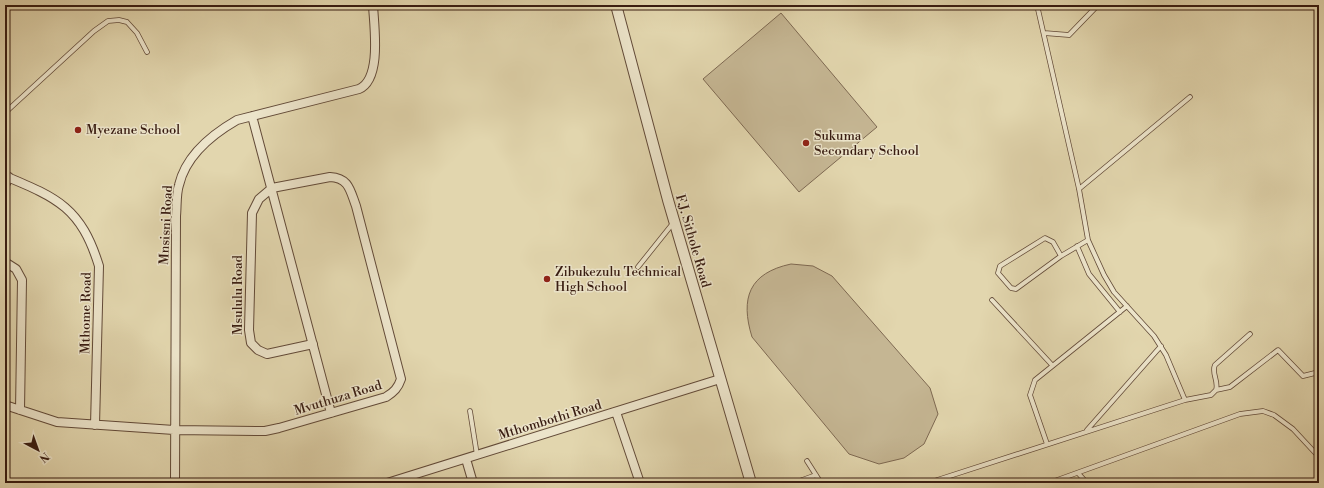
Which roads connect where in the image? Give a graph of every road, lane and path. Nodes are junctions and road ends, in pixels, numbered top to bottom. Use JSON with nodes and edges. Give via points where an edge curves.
{"nodes":[{"id":1,"x":373,"y":5,"type":"edge"},
{"id":2,"x":616,"y":5,"type":"edge"},
{"id":3,"x":1038,"y":5,"type":"edge"},
{"id":4,"x":1098,"y":5,"type":"edge"},
{"id":5,"x":1044,"y":33,"type":"junction"},
{"id":6,"x":146,"y":52,"type":"dead end"},
{"id":7,"x":1190,"y":97,"type":"dead end"},
{"id":8,"x":5,"y":116,"type":"edge"},
{"id":9,"x":252,"y":116,"type":"junction"},
{"id":10,"x":5,"y":154,"type":"edge"},
{"id":11,"x":5,"y":158,"type":"edge"},
{"id":12,"x":6,"y":179,"type":"edge"},
{"id":13,"x":272,"y":188,"type":"junction"},
{"id":14,"x":1079,"y":189,"type":"junction"},
{"id":15,"x":674,"y":222,"type":"junction"},
{"id":16,"x":1088,"y":240,"type":"junction"},
{"id":17,"x":1077,"y":246,"type":"junction"},
{"id":18,"x":1061,"y":256,"type":"junction"},
{"id":19,"x":5,"y":262,"type":"edge"},
{"id":20,"x":638,"y":267,"type":"dead end"},
{"id":21,"x":992,"y":300,"type":"dead end"},
{"id":22,"x":1127,"y":306,"type":"junction"},
{"id":23,"x":1120,"y":312,"type":"junction"},
{"id":24,"x":1250,"y":334,"type":"dead end"},
{"id":25,"x":313,"y":344,"type":"junction"},
{"id":26,"x":1161,"y":346,"type":"junction"},
{"id":27,"x":1052,"y":365,"type":"junction"},
{"id":28,"x":1319,"y":372,"type":"edge"},
{"id":29,"x":720,"y":379,"type":"junction"},
{"id":30,"x":1216,"y":390,"type":"junction"},
{"id":31,"x":1185,"y":400,"type":"junction"},
{"id":32,"x":5,"y":405,"type":"edge"},
{"id":33,"x":20,"y":410,"type":"junction"},
{"id":34,"x":470,"y":411,"type":"dead end"},
{"id":35,"x":616,"y":412,"type":"junction"},
{"id":36,"x":331,"y":413,"type":"junction"},
{"id":37,"x":95,"y":426,"type":"junction"},
{"id":38,"x":174,"y":430,"type":"junction"},
{"id":39,"x":1087,"y":430,"type":"junction"},
{"id":40,"x":1047,"y":444,"type":"junction"},
{"id":41,"x":477,"y":455,"type":"junction"},
{"id":42,"x":1319,"y":457,"type":"edge"},
{"id":43,"x":466,"y":459,"type":"junction"},
{"id":44,"x":807,"y":461,"type":"dead end"},
{"id":45,"x":1078,"y":473,"type":"junction"},
{"id":46,"x":816,"y":475,"type":"junction"},
{"id":47,"x":175,"y":483,"type":"edge"},
{"id":48,"x":387,"y":483,"type":"edge"},
{"id":49,"x":473,"y":483,"type":"edge"},
{"id":50,"x":640,"y":483,"type":"edge"},
{"id":51,"x":751,"y":483,"type":"edge"},
{"id":52,"x":794,"y":483,"type":"edge"},
{"id":53,"x":821,"y":483,"type":"edge"},
{"id":54,"x":928,"y":483,"type":"edge"},
{"id":55,"x":1049,"y":483,"type":"edge"},
{"id":56,"x":1087,"y":483,"type":"edge"}],
"edges":[{"from":1,"to":9,"type":"street","name":"Mnsisni Road","via":[[374,55],[369,81],[359,89]]},
{"from":2,"to":15,"type":"street","name":"F.J. Sithole Road"},
{"from":3,"to":5,"type":"lane"},
{"from":4,"to":5,"type":"lane","via":[[1069,35]]},
{"from":5,"to":14,"type":"lane"},
{"from":6,"to":8,"type":"lane","via":[[137,33],[126,22],[108,21],[42,78],[8,110]]},
{"from":7,"to":14,"type":"lane"},
{"from":9,"to":13,"type":"street"},
{"from":9,"to":38,"type":"street","name":"Mnsisni Road","via":[[237,120],[219,130],[202,144],[185,166],[178,186]]},
{"from":10,"to":11,"type":"lane"},
{"from":12,"to":37,"type":"street","name":"Mthome Road","via":[[43,192],[69,210],[83,228],[92,246],[99,266]]},
{"from":13,"to":25,"type":"street"},
{"from":13,"to":25,"type":"street","name":"Msululu Road","via":[[256,203],[251,220],[250,343],[267,354]]},
{"from":13,"to":36,"type":"street","name":"Mvuthuza Road","via":[[330,177],[339,178],[348,186],[360,221],[401,379],[398,386],[386,397]]},
{"from":14,"to":16,"type":"lane"},
{"from":15,"to":20,"type":"lane"},
{"from":15,"to":29,"type":"street","name":"F.J. Sithole Road"},
{"from":16,"to":17,"type":"lane"},
{"from":16,"to":22,"type":"lane","via":[[1114,292]]},
{"from":17,"to":18,"type":"lane"},
{"from":17,"to":23,"type":"lane","via":[[1089,274]]},
{"from":18,"to":18,"type":"lane","via":[[1016,289],[1010,288],[998,273],[1000,266],[1045,238],[1053,242]]},
{"from":19,"to":33,"type":"street","via":[[16,269],[22,280]]},
{"from":21,"to":27,"type":"lane"},
{"from":22,"to":23,"type":"lane"},
{"from":22,"to":26,"type":"lane"},
{"from":23,"to":27,"type":"lane"},
{"from":24,"to":30,"type":"lane","via":[[1215,365]]},
{"from":25,"to":36,"type":"street"},
{"from":26,"to":31,"type":"lane"},
{"from":26,"to":39,"type":"lane"},
{"from":27,"to":40,"type":"lane","via":[[1035,380],[1030,395]]},
{"from":28,"to":30,"type":"lane","via":[[1303,376],[1278,350],[1230,387]]},
{"from":29,"to":35,"type":"street","name":"Mthombothi Road"},
{"from":29,"to":51,"type":"street","name":"F.J. Sithole Road"},
{"from":30,"to":31,"type":"lane","via":[[1211,395]]},
{"from":31,"to":39,"type":"lane"},
{"from":32,"to":33,"type":"street","name":"Mvuthuza Road"},
{"from":33,"to":37,"type":"street","name":"Mvuthuza Road","via":[[57,422]]},
{"from":34,"to":41,"type":"lane"},
{"from":35,"to":41,"type":"street","name":"Mthombothi Road"},
{"from":35,"to":50,"type":"street"},
{"from":36,"to":38,"type":"street","name":"Mvuthuza Road","via":[[265,431]]},
{"from":37,"to":38,"type":"street","name":"Mvuthuza Road"},
{"from":38,"to":47,"type":"street","name":"Mnsisni Road"},
{"from":39,"to":40,"type":"lane"},
{"from":40,"to":54,"type":"lane"},
{"from":41,"to":43,"type":"street","name":"Mthombothi Road"},
{"from":42,"to":45,"type":"lane","via":[[1285,422],[1263,411],[1240,414]]},
{"from":43,"to":48,"type":"street","name":"Mthombothi Road"},
{"from":43,"to":49,"type":"street"},
{"from":44,"to":46,"type":"lane"},
{"from":45,"to":55,"type":"lane"},
{"from":45,"to":56,"type":"lane"},
{"from":46,"to":52,"type":"lane"},
{"from":46,"to":53,"type":"lane"}]}
